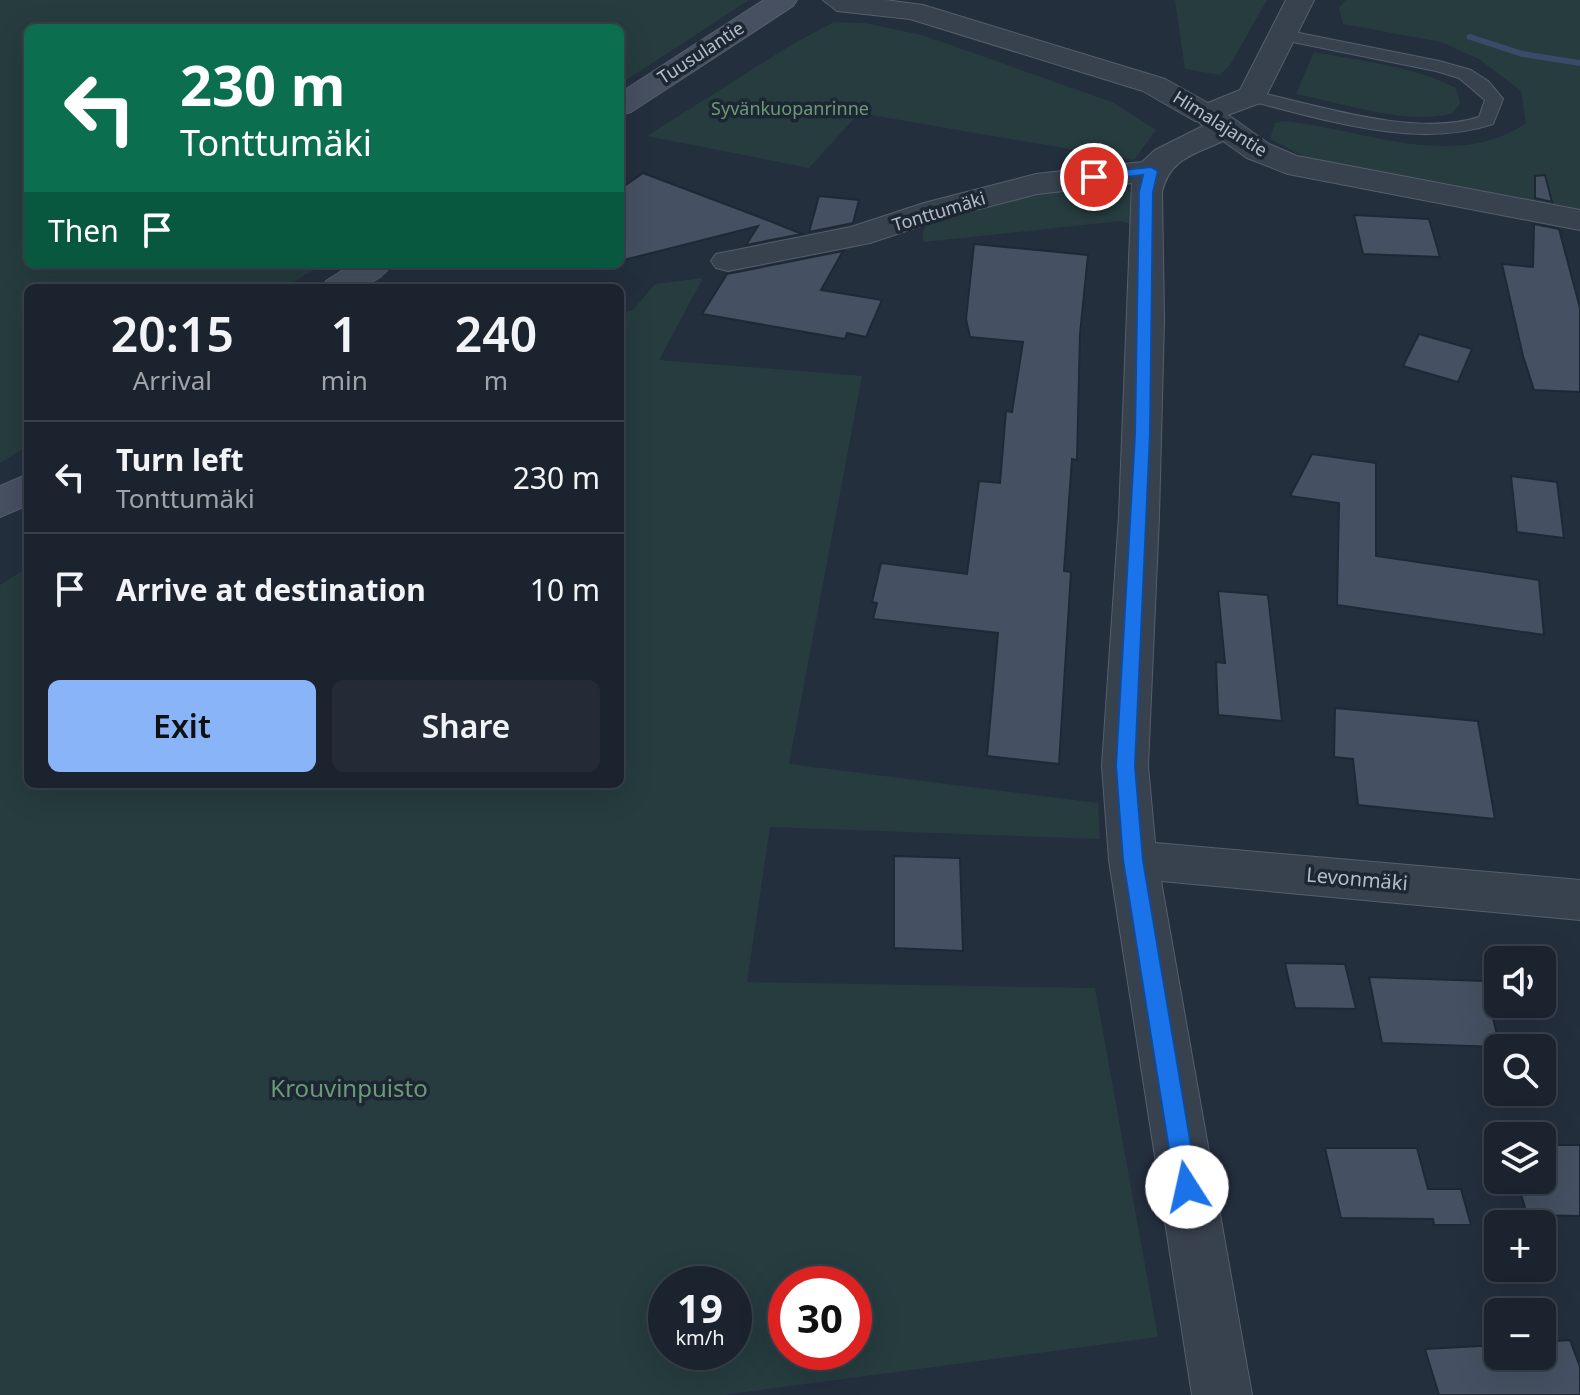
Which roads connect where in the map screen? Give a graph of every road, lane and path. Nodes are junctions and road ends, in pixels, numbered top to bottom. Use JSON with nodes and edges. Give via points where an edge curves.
{"nodes":[{"id":1,"x":783,"y":0,"type":"edge"},
{"id":2,"x":837,"y":0,"type":"edge"},
{"id":3,"x":1300,"y":0,"type":"edge"},
{"id":4,"x":904,"y":6,"type":"edge"},
{"id":5,"x":1284,"y":35,"type":"junction"},
{"id":6,"x":624,"y":103,"type":"edge"},
{"id":7,"x":1227,"y":113,"type":"junction"},
{"id":8,"x":1151,"y":171,"type":"junction"},
{"id":9,"x":1580,"y":220,"type":"edge"},
{"id":10,"x":728,"y":261,"type":"dead end"},
{"id":11,"x":369,"y":268,"type":"edge"},
{"id":12,"x":344,"y":284,"type":"edge"},
{"id":13,"x":24,"y":489,"type":"edge"},
{"id":14,"x":0,"y":504,"type":"edge"},
{"id":15,"x":1133,"y":860,"type":"junction"},
{"id":16,"x":1580,"y":900,"type":"edge"},
{"id":17,"x":1222,"y":1395,"type":"edge"}],
"edges":[{"from":1,"to":6,"type":"main road","name":"Tuusulantie"},
{"from":2,"to":4,"type":"street","name":"Himalajantie","via":[[872,9]]},
{"from":3,"to":5,"type":"street"},
{"from":4,"to":7,"type":"street","name":"Himalajantie"},
{"from":5,"to":7,"type":"street"},
{"from":5,"to":7,"type":"lane","via":[[1465,74],[1494,99],[1487,120],[1473,128],[1423,130]]},
{"from":7,"to":8,"type":"street"},
{"from":7,"to":9,"type":"street","name":"Himalajantie","via":[[1258,151],[1288,164]]},
{"from":8,"to":10,"type":"street","name":"Tonttumäki","via":[[1036,184],[858,236]]},
{"from":8,"to":15,"type":"street","via":[[1146,192],[1142,440],[1125,766]]},
{"from":11,"to":12,"type":"main road"},
{"from":13,"to":14,"type":"main road"},
{"from":15,"to":16,"type":"street","name":"Levonmäki"},
{"from":15,"to":17,"type":"street"}]}
